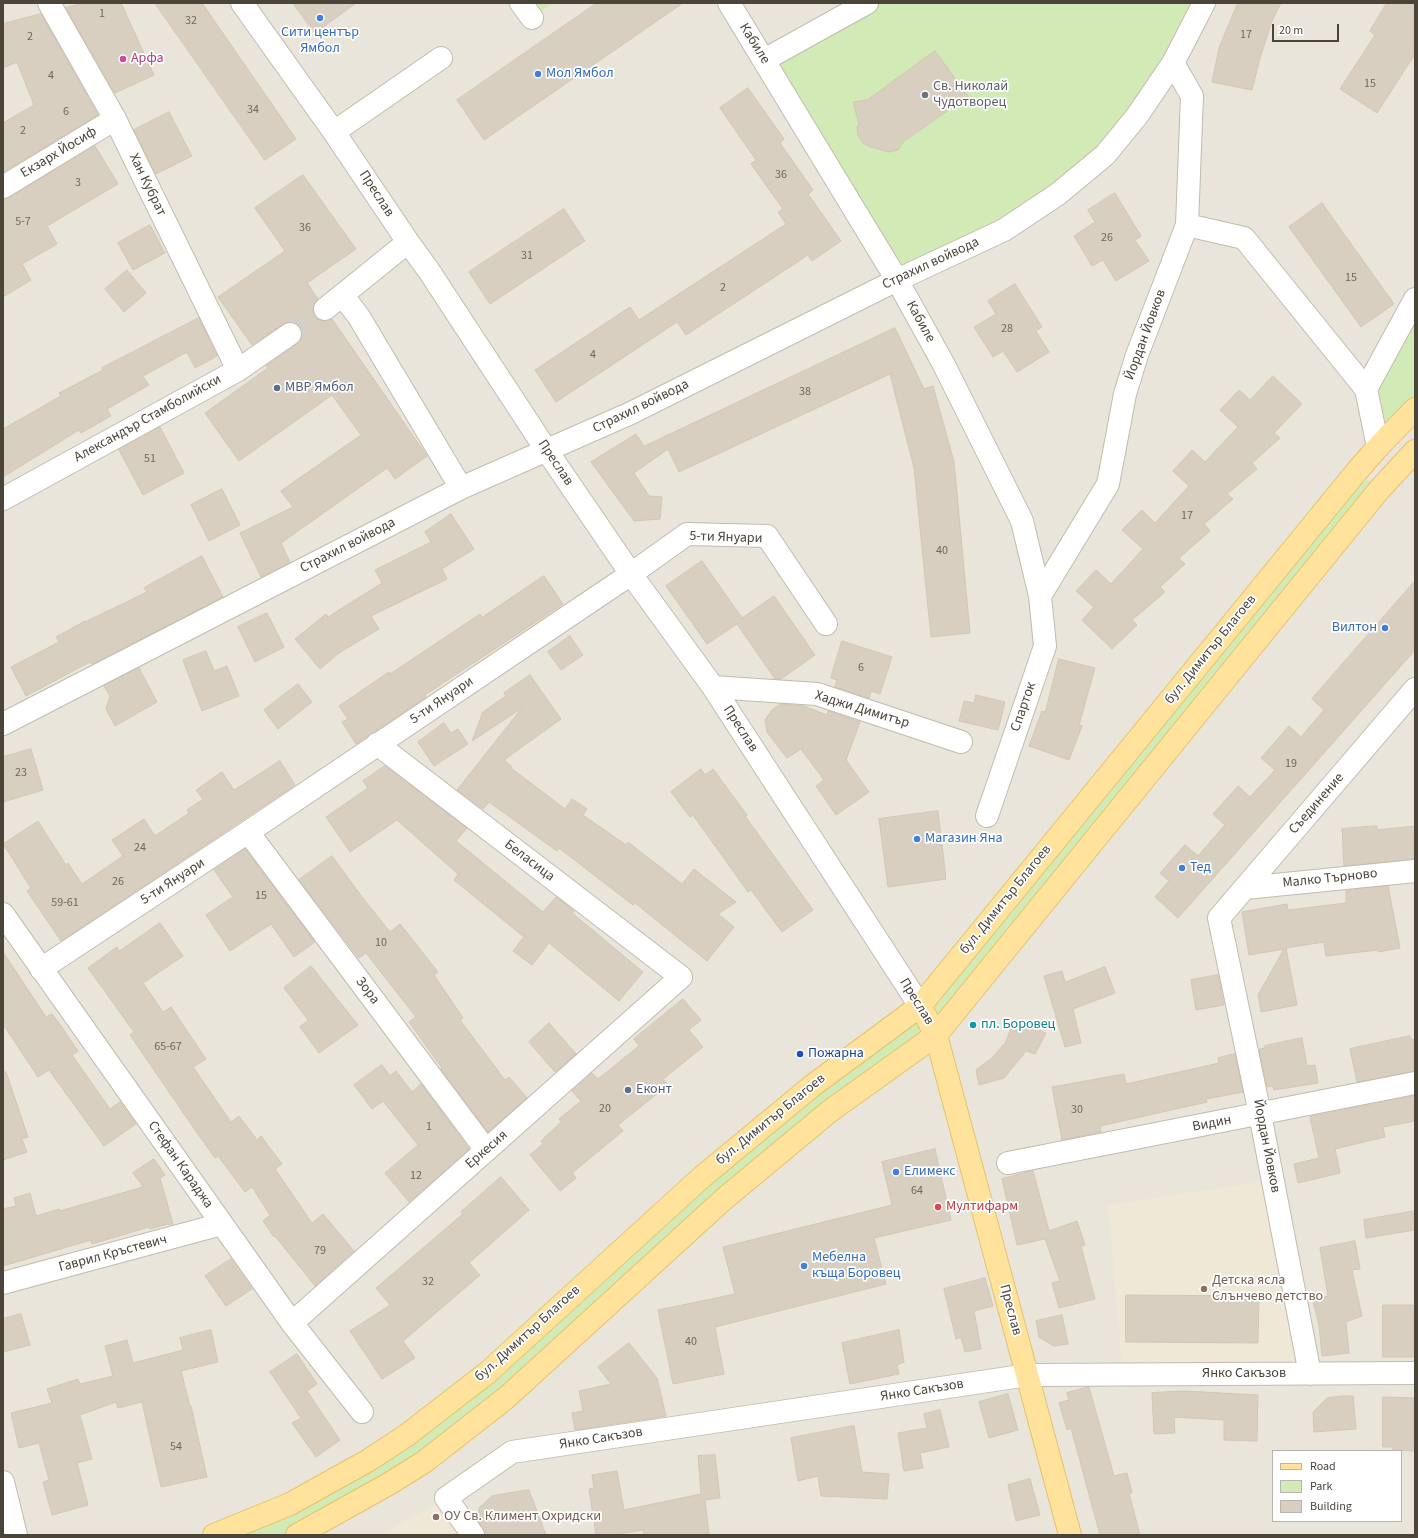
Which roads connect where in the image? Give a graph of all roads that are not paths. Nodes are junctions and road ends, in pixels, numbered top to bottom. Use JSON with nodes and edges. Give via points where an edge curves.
{"nodes":[{"id":1,"x":50,"y":3,"type":"edge"},
{"id":2,"x":242,"y":3,"type":"edge"},
{"id":3,"x":729,"y":3,"type":"edge"},
{"id":4,"x":867,"y":3,"type":"edge"},
{"id":5,"x":1204,"y":3,"type":"edge"},
{"id":6,"x":441,"y":58,"type":"dead end"},
{"id":7,"x":764,"y":60,"type":"junction"},
{"id":8,"x":1173,"y":63,"type":"junction"},
{"id":9,"x":115,"y":119,"type":"junction"},
{"id":10,"x":334,"y":132,"type":"junction"},
{"id":11,"x":3,"y":187,"type":"edge"},
{"id":12,"x":1187,"y":225,"type":"junction"},
{"id":13,"x":408,"y":242,"type":"junction"},
{"id":14,"x":897,"y":280,"type":"junction"},
{"id":15,"x":343,"y":296,"type":"junction"},
{"id":16,"x":1415,"y":300,"type":"edge"},
{"id":17,"x":325,"y":309,"type":"tunnel mouth"},
{"id":18,"x":290,"y":334,"type":"tunnel mouth"},
{"id":19,"x":238,"y":370,"type":"junction"},
{"id":20,"x":1366,"y":389,"type":"junction"},
{"id":21,"x":1415,"y":409,"type":"edge"},
{"id":22,"x":1378,"y":447,"type":"junction"},
{"id":23,"x":547,"y":451,"type":"junction"},
{"id":24,"x":1415,"y":451,"type":"edge"},
{"id":25,"x":461,"y":488,"type":"junction"},
{"id":26,"x":3,"y":499,"type":"edge"},
{"id":27,"x":631,"y":574,"type":"junction"},
{"id":28,"x":1040,"y":596,"type":"junction"},
{"id":29,"x":826,"y":624,"type":"dead end"},
{"id":30,"x":713,"y":687,"type":"junction"},
{"id":31,"x":1415,"y":689,"type":"edge"},
{"id":32,"x":3,"y":724,"type":"edge"},
{"id":33,"x":961,"y":742,"type":"dead end"},
{"id":34,"x":377,"y":744,"type":"junction"},
{"id":35,"x":987,"y":816,"type":"dead end"},
{"id":36,"x":248,"y":832,"type":"junction"},
{"id":37,"x":1415,"y":871,"type":"edge"},
{"id":38,"x":1245,"y":888,"type":"junction"},
{"id":39,"x":3,"y":914,"type":"edge"},
{"id":40,"x":1219,"y":918,"type":"joint"},
{"id":41,"x":41,"y":969,"type":"junction"},
{"id":42,"x":681,"y":978,"type":"joint"},
{"id":43,"x":920,"y":1006,"type":"junction"},
{"id":44,"x":936,"y":1035,"type":"junction"},
{"id":45,"x":1415,"y":1083,"type":"edge"},
{"id":46,"x":1260,"y":1114,"type":"junction"},
{"id":47,"x":486,"y":1150,"type":"junction"},
{"id":48,"x":1008,"y":1163,"type":"dead end"},
{"id":49,"x":222,"y":1224,"type":"junction"},
{"id":50,"x":3,"y":1283,"type":"edge"},
{"id":51,"x":292,"y":1322,"type":"junction"},
{"id":52,"x":1415,"y":1373,"type":"edge"},
{"id":53,"x":1310,"y":1374,"type":"junction"},
{"id":54,"x":1028,"y":1375,"type":"junction"},
{"id":55,"x":362,"y":1412,"type":"dead end"},
{"id":56,"x":3,"y":1482,"type":"edge"},
{"id":57,"x":16,"y":1535,"type":"edge"},
{"id":58,"x":214,"y":1535,"type":"edge"},
{"id":59,"x":297,"y":1535,"type":"edge"},
{"id":60,"x":472,"y":1535,"type":"edge"},
{"id":61,"x":1070,"y":1535,"type":"edge"}],
"edges":[{"from":1,"to":9,"type":"street","name":"Хан Кубрат"},
{"from":2,"to":10,"type":"street","name":"Преслав"},
{"from":3,"to":7,"type":"street","name":"Кабиле"},
{"from":4,"to":7,"type":"street"},
{"from":5,"to":8,"type":"street","name":"Страхил войвода"},
{"from":6,"to":10,"type":"street"},
{"from":7,"to":14,"type":"street","name":"Кабиле"},
{"from":8,"to":12,"type":"street","name":"Йордан Йовков","via":[[1192,96]]},
{"from":8,"to":14,"type":"street","name":"Страхил войвода","via":[[1137,116],[1105,155],[1058,194],[1004,230]]},
{"from":9,"to":11,"type":"street","name":"Екзарх Йосиф"},
{"from":9,"to":19,"type":"street","name":"Хан Кубрат"},
{"from":10,"to":13,"type":"street","name":"Преслав"},
{"from":12,"to":20,"type":"street","via":[[1244,238]]},
{"from":12,"to":28,"type":"street","name":"Йордан Йовков","via":[[1137,355],[1125,394],[1108,484]]},
{"from":13,"to":15,"type":"street"},
{"from":13,"to":23,"type":"street","name":"Преслав"},
{"from":14,"to":23,"type":"street","name":"Страхил войвода","via":[[631,413]]},
{"from":14,"to":28,"type":"street","name":"Кабиле","via":[[943,363],[1022,522]]},
{"from":15,"to":17,"type":"street"},
{"from":15,"to":25,"type":"street","via":[[359,317]]},
{"from":16,"to":20,"type":"street"},
{"from":18,"to":19,"type":"street","name":"Александър Стамболийски"},
{"from":19,"to":26,"type":"street","name":"Александър Стамболийски"},
{"from":20,"to":22,"type":"street"},
{"from":21,"to":22,"type":"main road","name":"бул. Димитър Благоев"},
{"from":22,"to":43,"type":"main road","name":"бул. Димитър Благоев"},
{"from":23,"to":25,"type":"street","name":"Страхил войвода"},
{"from":23,"to":27,"type":"street","name":"Преслав"},
{"from":24,"to":44,"type":"main road","name":"бул. Димитър Благоев","via":[[1374,496]]},
{"from":25,"to":32,"type":"street","name":"Страхил войвода"},
{"from":27,"to":29,"type":"street","name":"5-ти Януари","via":[[687,534],[767,536]]},
{"from":27,"to":30,"type":"street","name":"Преслав"},
{"from":27,"to":34,"type":"street","name":"5-ти Януари"},
{"from":28,"to":35,"type":"street","name":"Спарток","via":[[1044,646]]},
{"from":30,"to":33,"type":"street","name":"Хаджи Димитър","via":[[817,694]]},
{"from":30,"to":43,"type":"street","name":"Преслав"},
{"from":31,"to":38,"type":"street","name":"Съединение"},
{"from":34,"to":36,"type":"street","name":"5-ти Януари"},
{"from":34,"to":42,"type":"street","name":"Беласица"},
{"from":36,"to":41,"type":"street","name":"5-ти Януари"},
{"from":36,"to":47,"type":"street","name":"Зора"},
{"from":37,"to":38,"type":"street","name":"Малко Търново"},
{"from":38,"to":40,"type":"street","name":"Съединение"},
{"from":39,"to":41,"type":"street","name":"Стефан Караджа"},
{"from":40,"to":46,"type":"street","name":"Йордан Йовков"},
{"from":41,"to":49,"type":"street","name":"Стефан Караджа"},
{"from":42,"to":47,"type":"street","name":"Еркесия"},
{"from":43,"to":44,"type":"main road","name":"Преслав"},
{"from":43,"to":58,"type":"main road","name":"бул. Димитър Благоев","via":[[812,1086],[702,1177],[487,1373],[407,1435],[369,1460],[290,1504]]},
{"from":44,"to":54,"type":"main road","name":"Преслав"},
{"from":44,"to":59,"type":"main road","name":"бул. Димитър Благоев","via":[[830,1111],[724,1199],[506,1398],[424,1462]]},
{"from":45,"to":46,"type":"street","name":"Видин"},
{"from":46,"to":48,"type":"street","name":"Видин"},
{"from":46,"to":53,"type":"street","name":"Йордан Йовков"},
{"from":47,"to":51,"type":"street","name":"Еркесия"},
{"from":49,"to":50,"type":"street","name":"Гаврил Кръстевич"},
{"from":49,"to":51,"type":"street","name":"Стефан Караджа"},
{"from":51,"to":55,"type":"street","name":"Стефан Караджа"},
{"from":52,"to":53,"type":"street","name":"Янко Сакъзов"},
{"from":53,"to":54,"type":"street","name":"Янко Сакъзов"},
{"from":54,"to":60,"type":"street","name":"Янко Сакъзов","via":[[512,1452],[446,1498]]},
{"from":54,"to":61,"type":"main road","name":"Преслав"},
{"from":56,"to":57,"type":"street"}]}
